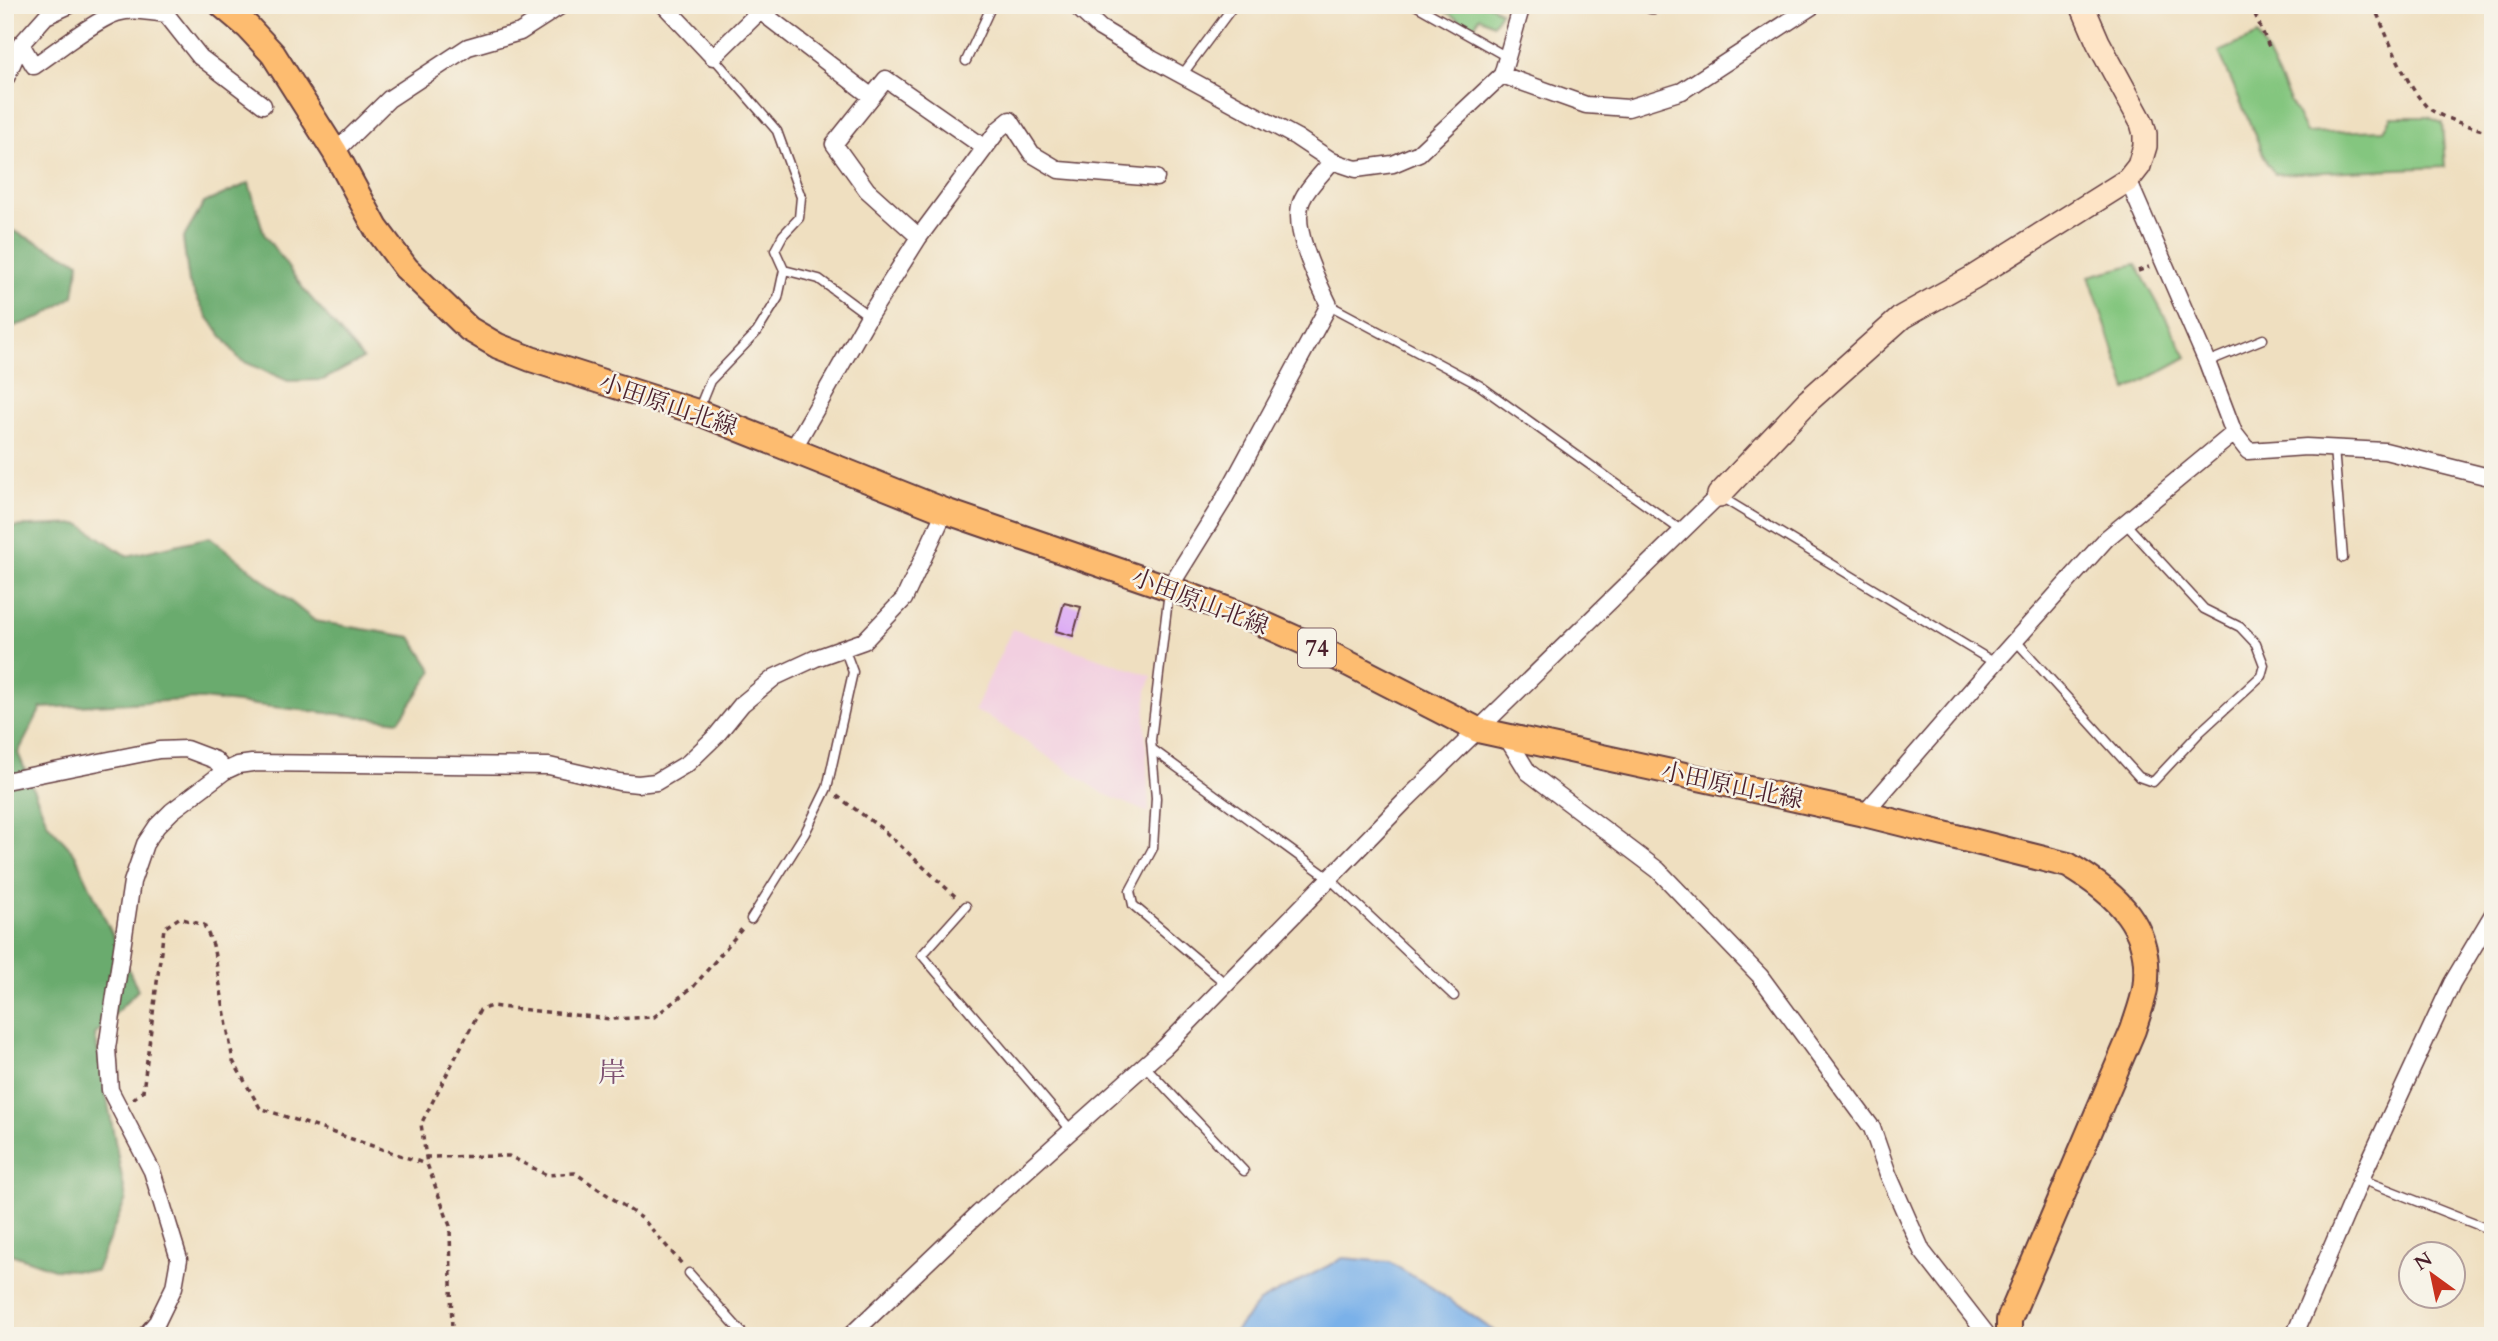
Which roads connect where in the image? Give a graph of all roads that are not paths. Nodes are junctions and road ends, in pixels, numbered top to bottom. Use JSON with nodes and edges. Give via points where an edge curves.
{"nodes":[{"id":1,"x":70,"y":5,"type":"edge"},
{"id":2,"x":222,"y":5,"type":"edge"},
{"id":3,"x":562,"y":5,"type":"edge"},
{"id":4,"x":664,"y":5,"type":"edge"},
{"id":5,"x":992,"y":5,"type":"edge"},
{"id":6,"x":1075,"y":5,"type":"edge"},
{"id":7,"x":1234,"y":5,"type":"edge"},
{"id":8,"x":1415,"y":5,"type":"edge"},
{"id":9,"x":1522,"y":5,"type":"edge"},
{"id":10,"x":1814,"y":5,"type":"edge"},
{"id":11,"x":2082,"y":5,"type":"edge"},
{"id":12,"x":21,"y":44,"type":"junction"},
{"id":13,"x":713,"y":57,"type":"junction"},
{"id":14,"x":1507,"y":57,"type":"junction"},
{"id":15,"x":966,"y":61,"type":"dead end"},
{"id":16,"x":1182,"y":75,"type":"junction"},
{"id":17,"x":1502,"y":75,"type":"junction"},
{"id":18,"x":6,"y":78,"type":"edge"},
{"id":19,"x":872,"y":97,"type":"junction"},
{"id":20,"x":263,"y":105,"type":"dead end"},
{"id":21,"x":985,"y":148,"type":"junction"},
{"id":22,"x":335,"y":152,"type":"junction"},
{"id":23,"x":1332,"y":161,"type":"junction"},
{"id":24,"x":1156,"y":178,"type":"dead end"},
{"id":25,"x":2128,"y":180,"type":"junction"},
{"id":26,"x":919,"y":237,"type":"junction"},
{"id":27,"x":784,"y":270,"type":"junction"},
{"id":28,"x":1329,"y":305,"type":"junction"},
{"id":29,"x":869,"y":316,"type":"junction"},
{"id":30,"x":2263,"y":339,"type":"dead end"},
{"id":31,"x":2207,"y":362,"type":"junction"},
{"id":32,"x":697,"y":412,"type":"junction"},
{"id":33,"x":2234,"y":433,"type":"junction"},
{"id":34,"x":2334,"y":448,"type":"junction"},
{"id":35,"x":792,"y":451,"type":"junction"},
{"id":36,"x":2492,"y":477,"type":"edge"},
{"id":37,"x":1719,"y":495,"type":"junction"},
{"id":38,"x":945,"y":511,"type":"junction"},
{"id":39,"x":2125,"y":523,"type":"junction"},
{"id":40,"x":1682,"y":531,"type":"junction"},
{"id":41,"x":2343,"y":558,"type":"dead end"},
{"id":42,"x":1170,"y":588,"type":"junction"},
{"id":43,"x":2016,"y":640,"type":"junction"},
{"id":44,"x":844,"y":648,"type":"junction"},
{"id":45,"x":1995,"y":663,"type":"junction"},
{"id":46,"x":1478,"y":730,"type":"junction"},
{"id":47,"x":1507,"y":737,"type":"junction"},
{"id":48,"x":1152,"y":749,"type":"junction"},
{"id":49,"x":225,"y":771,"type":"junction"},
{"id":50,"x":5,"y":781,"type":"edge"},
{"id":51,"x":1864,"y":814,"type":"junction"},
{"id":52,"x":1329,"y":878,"type":"junction"},
{"id":53,"x":966,"y":906,"type":"road end"},
{"id":54,"x":2493,"y":914,"type":"edge"},
{"id":55,"x":751,"y":919,"type":"road end"},
{"id":56,"x":1225,"y":983,"type":"junction"},
{"id":57,"x":1454,"y":996,"type":"dead end"},
{"id":58,"x":1144,"y":1065,"type":"junction"},
{"id":59,"x":1071,"y":1130,"type":"junction"},
{"id":60,"x":1244,"y":1171,"type":"dead end"},
{"id":61,"x":2361,"y":1179,"type":"junction"},
{"id":62,"x":2493,"y":1231,"type":"edge"},
{"id":63,"x":689,"y":1273,"type":"road end"},
{"id":64,"x":145,"y":1336,"type":"edge"},
{"id":65,"x":745,"y":1336,"type":"edge"},
{"id":66,"x":850,"y":1336,"type":"edge"},
{"id":67,"x":1988,"y":1336,"type":"edge"},
{"id":68,"x":2009,"y":1336,"type":"edge"},
{"id":69,"x":2294,"y":1336,"type":"edge"}],
"edges":[{"from":1,"to":12,"type":"street","via":[[46,16]]},
{"from":2,"to":22,"type":"main road","name":"小田原山北線","number":"74","via":[[273,54]]},
{"from":3,"to":22,"type":"street","via":[[520,32],[468,47],[389,99]]},
{"from":4,"to":13,"type":"street"},
{"from":5,"to":15,"type":"lane"},
{"from":6,"to":16,"type":"street","via":[[1100,28]]},
{"from":7,"to":16,"type":"lane"},
{"from":8,"to":14,"type":"lane"},
{"from":9,"to":14,"type":"street"},
{"from":10,"to":17,"type":"street","via":[[1682,91],[1628,108],[1586,105]]},
{"from":11,"to":25,"type":"street","via":[[2145,134],[2139,166]]},
{"from":12,"to":18,"type":"street"},
{"from":12,"to":20,"type":"street","via":[[34,66],[117,13],[166,14],[200,57]]},
{"from":13,"to":19,"type":"street","via":[[760,11]]},
{"from":13,"to":27,"type":"lane","via":[[777,131],[801,197],[799,218],[775,250]]},
{"from":14,"to":17,"type":"street"},
{"from":16,"to":23,"type":"street"},
{"from":17,"to":23,"type":"street","via":[[1419,153],[1393,164],[1356,169]]},
{"from":19,"to":21,"type":"street","via":[[886,79]]},
{"from":19,"to":26,"type":"street","via":[[834,144],[867,190]]},
{"from":21,"to":24,"type":"street","via":[[1010,120],[1032,154],[1059,170]]},
{"from":21,"to":26,"type":"street"},
{"from":22,"to":32,"type":"main road","name":"小田原山北線","number":"74","via":[[376,228],[406,268],[469,329],[531,359]]},
{"from":23,"to":28,"type":"street","via":[[1302,200],[1298,220]]},
{"from":25,"to":31,"type":"street"},
{"from":25,"to":37,"type":"street","via":[[1902,317],[1808,401]]},
{"from":26,"to":29,"type":"street"},
{"from":27,"to":29,"type":"lane","via":[[819,279]]},
{"from":27,"to":32,"type":"lane","via":[[778,298],[757,331],[710,381]]},
{"from":28,"to":40,"type":"lane","via":[[1479,385]]},
{"from":28,"to":42,"type":"street","via":[[1223,501]]},
{"from":29,"to":35,"type":"street"},
{"from":30,"to":31,"type":"lane"},
{"from":31,"to":33,"type":"street"},
{"from":32,"to":35,"type":"main road","name":"小田原山北線","number":"74"},
{"from":33,"to":34,"type":"street","via":[[2248,450]]},
{"from":33,"to":39,"type":"street"},
{"from":34,"to":36,"type":"street","via":[[2385,451]]},
{"from":34,"to":41,"type":"lane"},
{"from":35,"to":38,"type":"main road","name":"小田原山北線","number":"74"},
{"from":37,"to":40,"type":"street"},
{"from":37,"to":45,"type":"lane"},
{"from":38,"to":42,"type":"main road","name":"小田原山北線","number":"74"},
{"from":38,"to":44,"type":"street","via":[[904,599],[864,641]]},
{"from":39,"to":43,"type":"street"},
{"from":39,"to":43,"type":"lane","via":[[2204,609],[2240,627],[2256,644],[2264,665],[2261,676],[2153,782],[2139,776]]},
{"from":40,"to":46,"type":"street"},
{"from":42,"to":46,"type":"main road","name":"小田原山北線","number":"74","via":[[1324,651]]},
{"from":42,"to":48,"type":"lane"},
{"from":43,"to":45,"type":"street"},
{"from":44,"to":49,"type":"street","via":[[775,677],[688,763],[656,782],[619,782],[548,766],[267,762]]},
{"from":44,"to":55,"type":"lane","via":[[853,672],[827,788],[805,833]]},
{"from":45,"to":51,"type":"street"},
{"from":46,"to":47,"type":"main road","name":"小田原山北線","number":"74"},
{"from":46,"to":52,"type":"street"},
{"from":47,"to":51,"type":"main road","name":"小田原山北線","number":"74"},
{"from":47,"to":67,"type":"street","via":[[1528,772],[1658,870],[1760,976],[1872,1128],[1922,1251]]},
{"from":48,"to":52,"type":"lane"},
{"from":48,"to":56,"type":"lane","via":[[1156,798],[1153,848],[1130,891],[1133,905]]},
{"from":49,"to":50,"type":"street","via":[[215,760],[186,749],[159,750]]},
{"from":49,"to":64,"type":"street","via":[[157,826],[145,844],[132,882],[107,1048],[110,1090],[152,1171],[179,1259],[174,1287]]},
{"from":51,"to":68,"type":"main road","name":"小田原山北線","number":"74","via":[[2068,865],[2126,908],[2140,933],[2147,965],[2145,991],[2133,1030],[2009,1320]]},
{"from":52,"to":56,"type":"street"},
{"from":52,"to":57,"type":"lane"},
{"from":53,"to":59,"type":"lane","via":[[922,955]]},
{"from":54,"to":61,"type":"street","via":[[2452,983]]},
{"from":56,"to":58,"type":"street"},
{"from":58,"to":59,"type":"street"},
{"from":58,"to":60,"type":"lane"},
{"from":59,"to":66,"type":"street"},
{"from":61,"to":62,"type":"lane"},
{"from":61,"to":69,"type":"street"},
{"from":63,"to":65,"type":"lane"}]}
